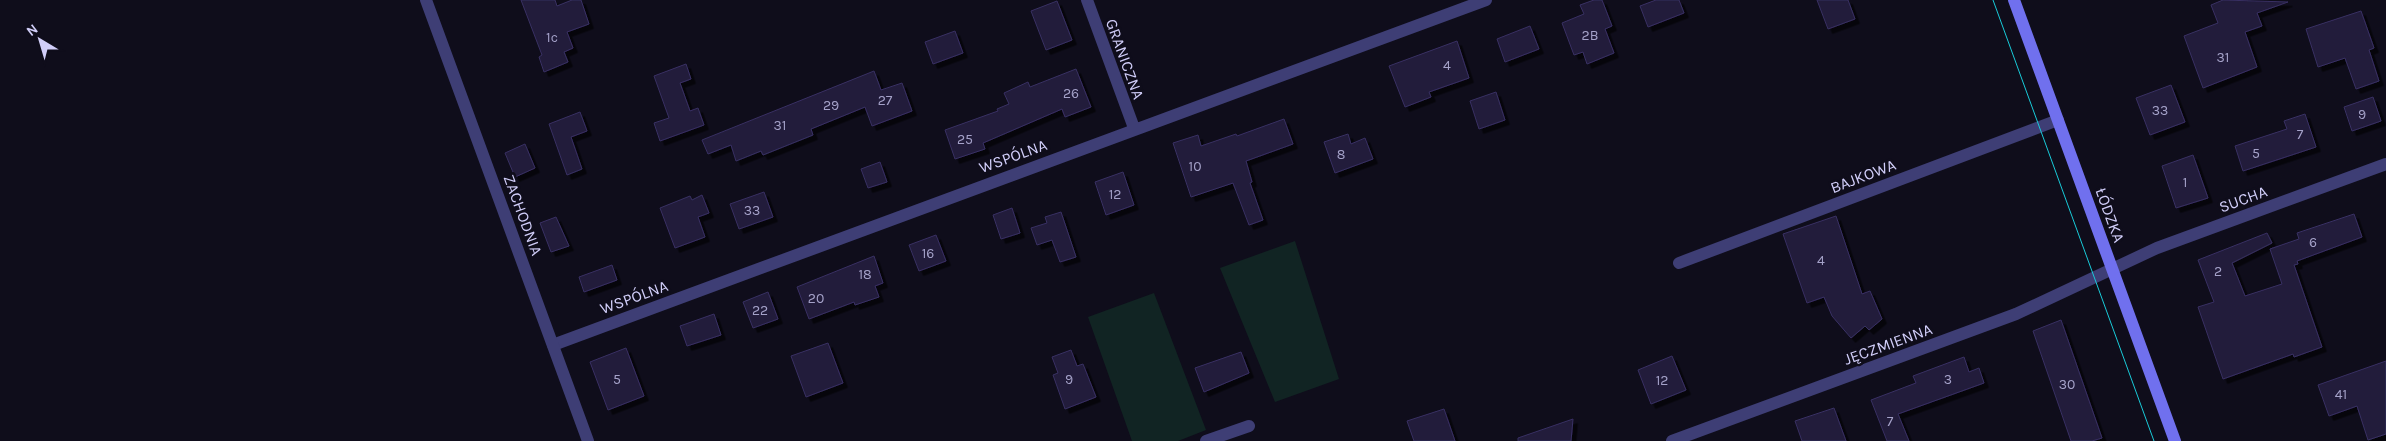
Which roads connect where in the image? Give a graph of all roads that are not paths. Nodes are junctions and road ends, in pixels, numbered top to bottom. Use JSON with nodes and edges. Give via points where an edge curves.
{"nodes":[{"id":1,"x":426,"y":0,"type":"edge"},
{"id":2,"x":1086,"y":0,"type":"edge"},
{"id":3,"x":1486,"y":0,"type":"edge"},
{"id":4,"x":2014,"y":0,"type":"edge"},
{"id":5,"x":2058,"y":120,"type":"junction"},
{"id":6,"x":1134,"y":128,"type":"junction"},
{"id":7,"x":2386,"y":164,"type":"edge"},
{"id":8,"x":1680,"y":263,"type":"dead end"},
{"id":9,"x":2112,"y":269,"type":"junction"},
{"id":10,"x":553,"y":345,"type":"junction"},
{"id":11,"x":1249,"y":426,"type":"dead end"},
{"id":12,"x":588,"y":441,"type":"edge"},
{"id":13,"x":1206,"y":441,"type":"edge"},
{"id":14,"x":1672,"y":441,"type":"edge"},
{"id":15,"x":2175,"y":441,"type":"edge"}],
"edges":[{"from":1,"to":10,"type":"street","name":"ZACHODNIA"},
{"from":2,"to":6,"type":"street","name":"GRANICZNA"},
{"from":3,"to":6,"type":"street","name":"WSPÓLNA"},
{"from":4,"to":5,"type":"main road","name":"ŁÓDZKA"},
{"from":5,"to":8,"type":"street","name":"BAJKOWA"},
{"from":5,"to":9,"type":"main road","name":"ŁÓDZKA"},
{"from":6,"to":10,"type":"street","name":"WSPÓLNA"},
{"from":7,"to":9,"type":"street","name":"SUCHA","via":[[2157,248]]},
{"from":9,"to":14,"type":"street","name":"JĘCZMIENNA","via":[[2016,314]]},
{"from":9,"to":15,"type":"main road","name":"ŁÓDZKA"},
{"from":10,"to":12,"type":"street","name":"ZACHODNIA"},
{"from":11,"to":13,"type":"street"}]}
